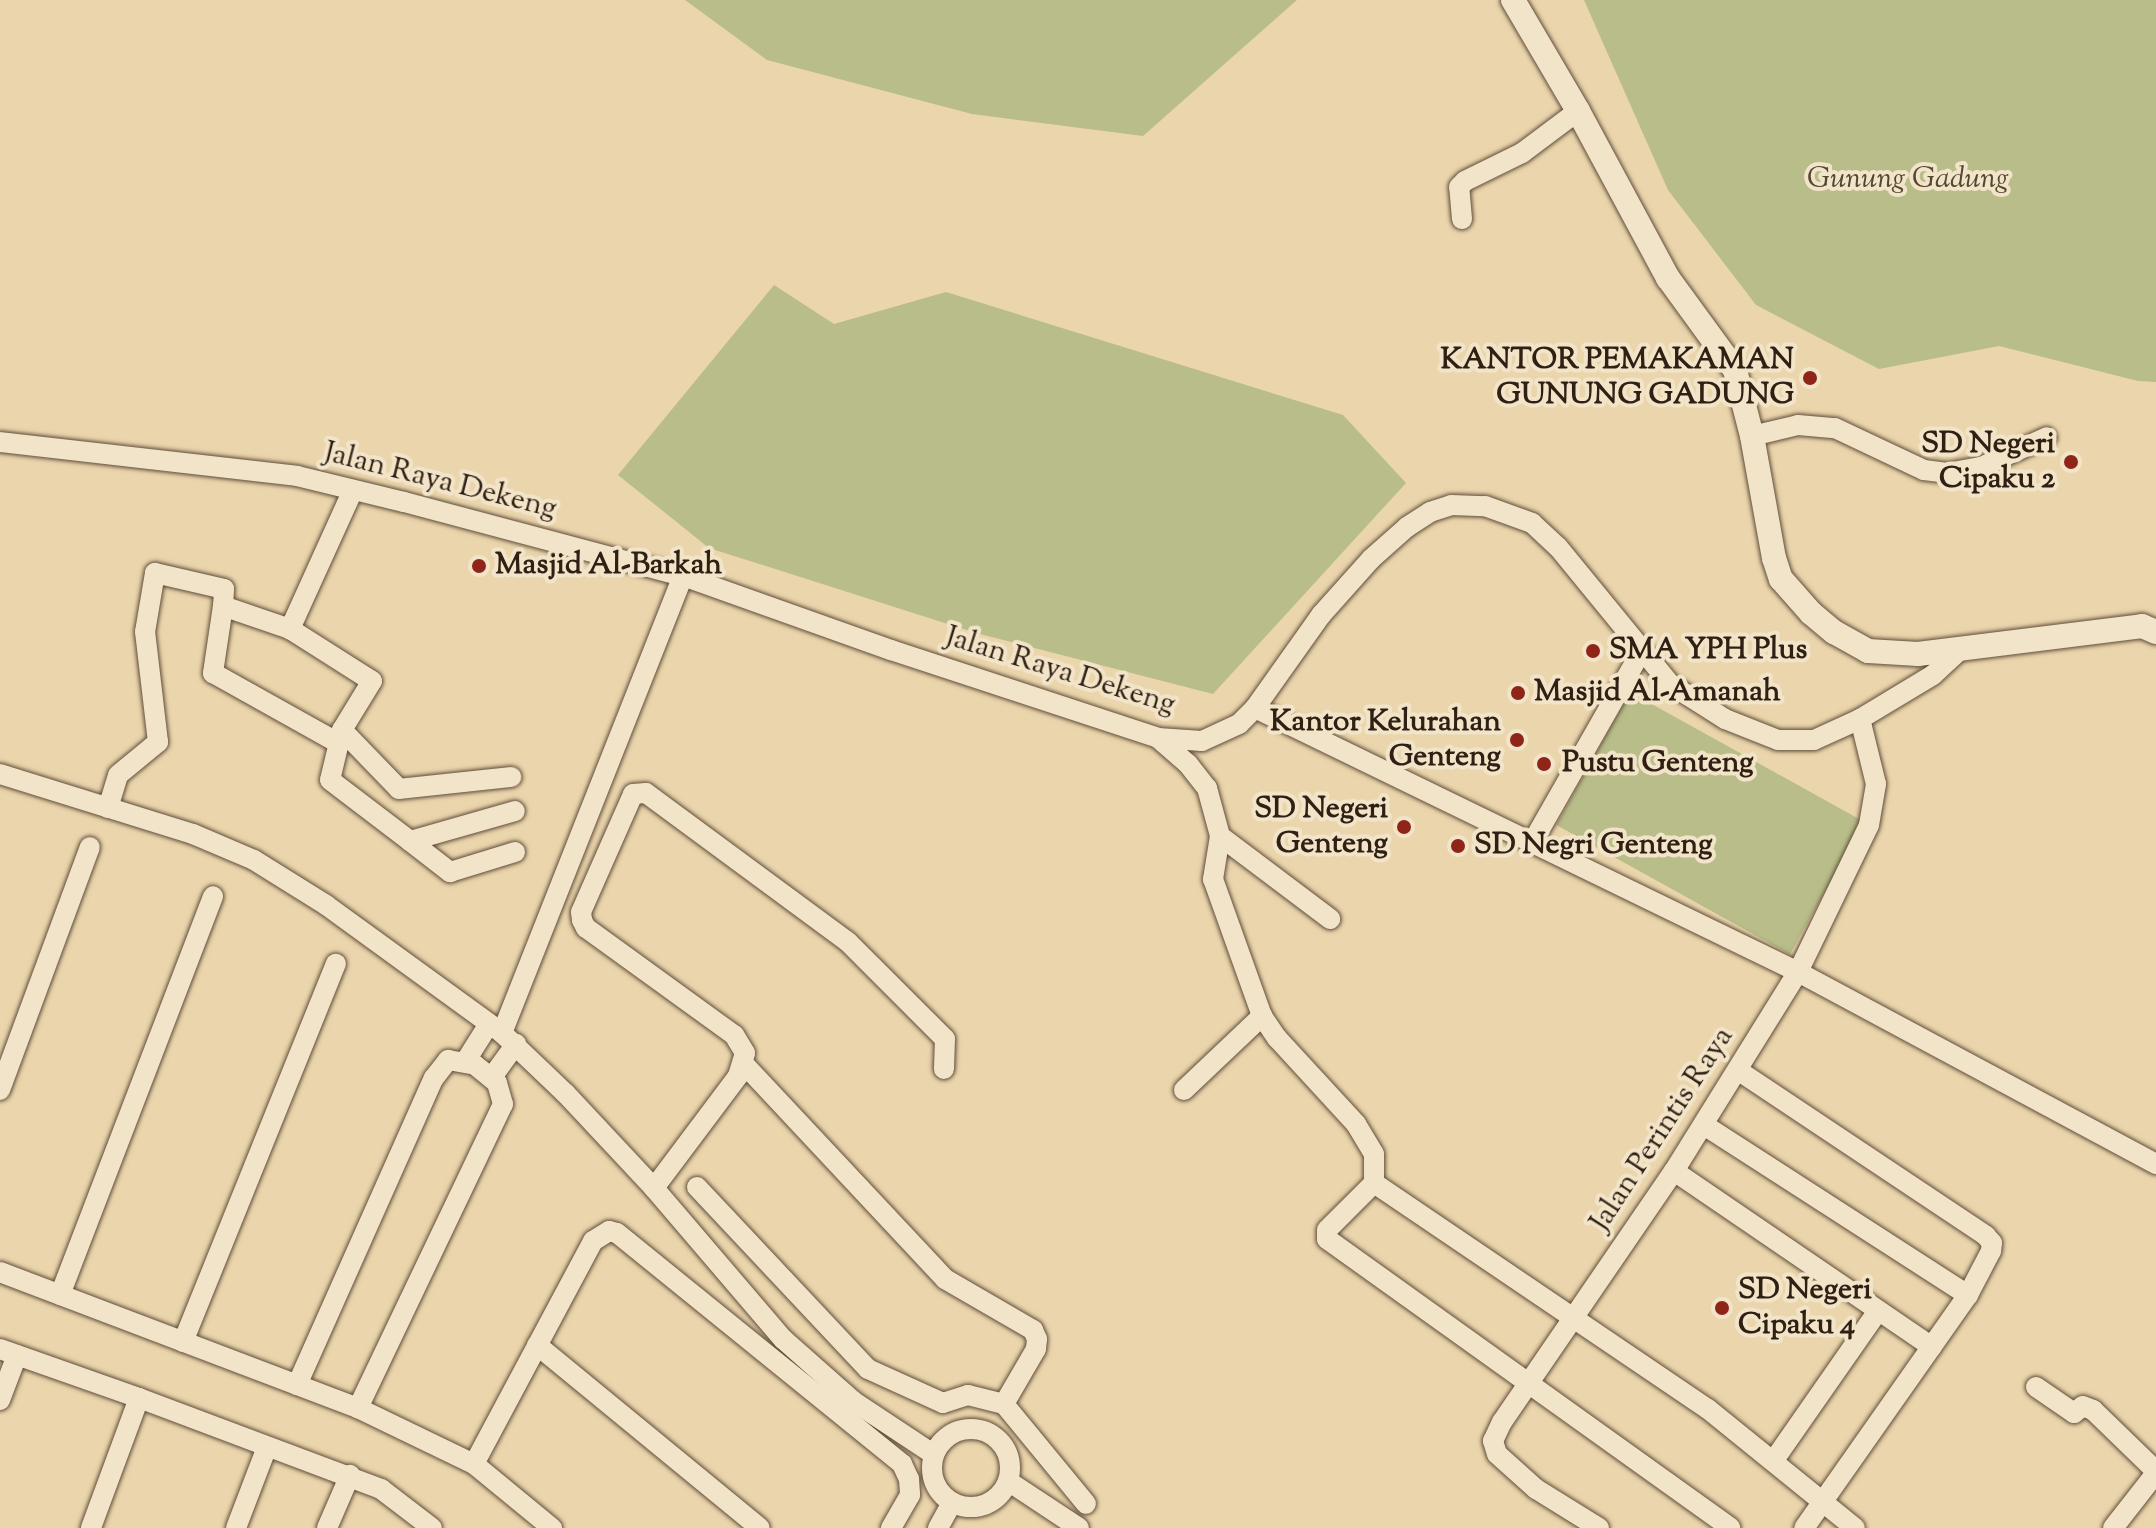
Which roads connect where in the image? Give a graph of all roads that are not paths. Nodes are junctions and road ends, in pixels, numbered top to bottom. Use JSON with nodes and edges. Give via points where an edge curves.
{"nodes":[{"id":1,"x":1513,"y":0,"type":"edge"},
{"id":2,"x":1578,"y":111,"type":"junction"},
{"id":3,"x":1462,"y":219,"type":"dead end"},
{"id":4,"x":1752,"y":436,"type":"junction"},
{"id":5,"x":2047,"y":437,"type":"dead end"},
{"id":6,"x":0,"y":442,"type":"edge"},
{"id":7,"x":353,"y":490,"type":"junction"},
{"id":8,"x":683,"y":576,"type":"junction"},
{"id":9,"x":223,"y":606,"type":"junction"},
{"id":10,"x":290,"y":629,"type":"junction"},
{"id":11,"x":2156,"y":632,"type":"edge"},
{"id":12,"x":1959,"y":651,"type":"junction"},
{"id":13,"x":1641,"y":652,"type":"junction"},
{"id":14,"x":1255,"y":708,"type":"junction"},
{"id":15,"x":1860,"y":719,"type":"junction"},
{"id":16,"x":340,"y":736,"type":"junction"},
{"id":17,"x":1158,"y":738,"type":"junction"},
{"id":18,"x":0,"y":774,"type":"edge"},
{"id":19,"x":511,"y":777,"type":"dead end"},
{"id":20,"x":108,"y":808,"type":"junction"},
{"id":21,"x":515,"y":811,"type":"dead end"},
{"id":22,"x":1220,"y":836,"type":"junction"},
{"id":23,"x":410,"y":841,"type":"junction"},
{"id":24,"x":1532,"y":843,"type":"junction"},
{"id":25,"x":90,"y":847,"type":"dead end"},
{"id":26,"x":515,"y":852,"type":"dead end"},
{"id":27,"x":213,"y":896,"type":"dead end"},
{"id":28,"x":1330,"y":919,"type":"dead end"},
{"id":29,"x":336,"y":964,"type":"dead end"},
{"id":30,"x":1798,"y":972,"type":"junction"},
{"id":31,"x":1262,"y":1016,"type":"junction"},
{"id":32,"x":502,"y":1034,"type":"junction"},
{"id":33,"x":465,"y":1062,"type":"junction"},
{"id":34,"x":743,"y":1063,"type":"junction"},
{"id":35,"x":944,"y":1069,"type":"dead end"},
{"id":36,"x":1739,"y":1071,"type":"junction"},
{"id":37,"x":492,"y":1077,"type":"junction"},
{"id":38,"x":0,"y":1090,"type":"edge"},
{"id":39,"x":1184,"y":1090,"type":"dead end"},
{"id":40,"x":1704,"y":1125,"type":"junction"},
{"id":41,"x":2156,"y":1164,"type":"edge"},
{"id":42,"x":1674,"y":1171,"type":"junction"},
{"id":43,"x":1374,"y":1183,"type":"junction"},
{"id":44,"x":697,"y":1187,"type":"dead end"},
{"id":45,"x":654,"y":1188,"type":"junction"},
{"id":46,"x":0,"y":1272,"type":"edge"},
{"id":47,"x":60,"y":1295,"type":"junction"},
{"id":48,"x":1968,"y":1295,"type":"junction"},
{"id":49,"x":1878,"y":1311,"type":"junction"},
{"id":50,"x":1575,"y":1319,"type":"junction"},
{"id":51,"x":183,"y":1342,"type":"junction"},
{"id":52,"x":537,"y":1345,"type":"junction"},
{"id":53,"x":1932,"y":1347,"type":"junction"},
{"id":54,"x":8,"y":1352,"type":"edge"},
{"id":55,"x":297,"y":1385,"type":"junction"},
{"id":56,"x":1528,"y":1387,"type":"junction"},
{"id":57,"x":2036,"y":1387,"type":"dead end"},
{"id":58,"x":139,"y":1398,"type":"junction"},
{"id":59,"x":0,"y":1400,"type":"edge"},
{"id":60,"x":1004,"y":1404,"type":"junction"},
{"id":61,"x":358,"y":1408,"type":"junction"},
{"id":62,"x":267,"y":1447,"type":"junction"},
{"id":63,"x":933,"y":1454,"type":"junction"},
{"id":64,"x":1774,"y":1460,"type":"junction"},
{"id":65,"x":474,"y":1464,"type":"junction"},
{"id":66,"x":2156,"y":1472,"type":"edge"},
{"id":67,"x":350,"y":1475,"type":"junction"},
{"id":68,"x":1008,"y":1481,"type":"junction"},
{"id":69,"x":1823,"y":1502,"type":"junction"},
{"id":70,"x":952,"y":1503,"type":"junction"},
{"id":71,"x":1086,"y":1504,"type":"dead end"},
{"id":72,"x":91,"y":1528,"type":"edge"},
{"id":73,"x":236,"y":1528,"type":"edge"},
{"id":74,"x":327,"y":1528,"type":"edge"},
{"id":75,"x":432,"y":1528,"type":"edge"},
{"id":76,"x":552,"y":1528,"type":"edge"},
{"id":77,"x":760,"y":1528,"type":"edge"},
{"id":78,"x":891,"y":1528,"type":"edge"},
{"id":79,"x":938,"y":1528,"type":"edge"},
{"id":80,"x":1079,"y":1528,"type":"edge"},
{"id":81,"x":1599,"y":1528,"type":"edge"},
{"id":82,"x":1730,"y":1528,"type":"edge"},
{"id":83,"x":1804,"y":1528,"type":"edge"},
{"id":84,"x":1855,"y":1528,"type":"edge"},
{"id":85,"x":2113,"y":1528,"type":"edge"}],
"edges":[{"from":1,"to":2,"type":"street"},
{"from":2,"to":3,"type":"street","via":[[1522,153],[1465,181],[1459,187]]},
{"from":2,"to":4,"type":"street","via":[[1668,278],[1735,370]]},
{"from":4,"to":5,"type":"street","via":[[1798,425],[1835,428],[1924,470],[1947,473],[1981,467]]},
{"from":4,"to":12,"type":"street","via":[[1774,558],[1781,579],[1811,613],[1868,651]]},
{"from":6,"to":7,"type":"street","name":"Jalan Raya Dekeng","via":[[297,476]]},
{"from":7,"to":8,"type":"street","name":"Jalan Raya Dekeng"},
{"from":7,"to":10,"type":"street"},
{"from":8,"to":17,"type":"street","name":"Jalan Raya Dekeng"},
{"from":8,"to":32,"type":"street"},
{"from":9,"to":10,"type":"street"},
{"from":9,"to":16,"type":"street","via":[[213,673]]},
{"from":9,"to":20,"type":"street","via":[[224,589],[155,573],[145,632],[158,742],[118,775]]},
{"from":10,"to":16,"type":"street","via":[[372,681]]},
{"from":11,"to":12,"type":"street","via":[[2128,627]]},
{"from":12,"to":15,"type":"street","name":"Jalan Raya Dekeng","via":[[1933,675]]},
{"from":13,"to":14,"type":"street","name":"Jalan Raya Dekeng","via":[[1558,547],[1532,523],[1485,506],[1451,505],[1407,527],[1371,559],[1321,615]]},
{"from":13,"to":15,"type":"street","name":"Jalan Raya Dekeng","via":[[1670,684],[1698,703],[1778,740],[1814,740]]},
{"from":13,"to":24,"type":"street"},
{"from":14,"to":17,"type":"street","name":"Jalan Raya Dekeng","via":[[1222,735],[1202,741]]},
{"from":14,"to":24,"type":"street"},
{"from":15,"to":30,"type":"street","name":"Jalan Perintis Raya","via":[[1876,784],[1869,825]]},
{"from":16,"to":19,"type":"street","via":[[399,789]]},
{"from":16,"to":23,"type":"street","via":[[330,780]]},
{"from":17,"to":22,"type":"street","via":[[1207,788]]},
{"from":18,"to":20,"type":"street"},
{"from":20,"to":32,"type":"street","via":[[193,834],[254,860],[326,905]]},
{"from":21,"to":23,"type":"street"},
{"from":22,"to":28,"type":"street"},
{"from":22,"to":31,"type":"street","via":[[1213,879]]},
{"from":23,"to":26,"type":"street","via":[[450,872]]},
{"from":24,"to":30,"type":"street"},
{"from":25,"to":38,"type":"street"},
{"from":27,"to":47,"type":"street"},
{"from":29,"to":51,"type":"street"},
{"from":30,"to":36,"type":"street","name":"Jalan Perintis Raya"},
{"from":30,"to":41,"type":"street"},
{"from":31,"to":39,"type":"street"},
{"from":31,"to":43,"type":"street","via":[[1356,1124],[1374,1154]]},
{"from":32,"to":33,"type":"street"},
{"from":32,"to":37,"type":"street"},
{"from":32,"to":45,"type":"street"},
{"from":33,"to":37,"type":"street"},
{"from":33,"to":55,"type":"street","via":[[448,1060],[434,1078]]},
{"from":34,"to":35,"type":"street","via":[[745,1053],[734,1035],[582,920],[633,794],[646,793],[848,942],[945,1039]]},
{"from":34,"to":45,"type":"street"},
{"from":34,"to":60,"type":"street","via":[[945,1279],[1033,1330],[1036,1349]]},
{"from":36,"to":40,"type":"street","name":"Jalan Perintis Raya"},
{"from":36,"to":48,"type":"street","via":[[1986,1236],[1991,1251]]},
{"from":37,"to":61,"type":"street","via":[[503,1104]]},
{"from":40,"to":42,"type":"street","name":"Jalan Perintis Raya"},
{"from":40,"to":48,"type":"street"},
{"from":42,"to":49,"type":"street"},
{"from":42,"to":50,"type":"street","name":"Jalan Perintis Raya"},
{"from":43,"to":50,"type":"street"},
{"from":43,"to":56,"type":"street","via":[[1327,1230],[1327,1239]]},
{"from":44,"to":60,"type":"street","via":[[868,1369],[943,1403],[968,1395]]},
{"from":45,"to":63,"type":"street","via":[[783,1339],[853,1401]]},
{"from":46,"to":47,"type":"street"},
{"from":47,"to":51,"type":"street"},
{"from":48,"to":53,"type":"street"},
{"from":49,"to":53,"type":"street"},
{"from":49,"to":64,"type":"street"},
{"from":50,"to":56,"type":"street","name":"Jalan Perintis Raya"},
{"from":50,"to":64,"type":"street"},
{"from":51,"to":55,"type":"street"},
{"from":52,"to":65,"type":"street"},
{"from":52,"to":77,"type":"street"},
{"from":52,"to":78,"type":"street","via":[[593,1241],[601,1233],[617,1233],[902,1464],[910,1495]]},
{"from":53,"to":69,"type":"street"},
{"from":54,"to":58,"type":"street"},
{"from":54,"to":59,"type":"street"},
{"from":55,"to":61,"type":"street"},
{"from":56,"to":81,"type":"street","name":"Jalan Perintis Raya","via":[[1496,1433],[1497,1454],[1536,1489]]},
{"from":56,"to":82,"type":"street"},
{"from":57,"to":66,"type":"street","via":[[2074,1413],[2083,1406],[2093,1410]]},
{"from":58,"to":62,"type":"street"},
{"from":58,"to":72,"type":"street"},
{"from":60,"to":71,"type":"street"},
{"from":61,"to":65,"type":"street"},
{"from":62,"to":67,"type":"street"},
{"from":62,"to":73,"type":"street"},
{"from":63,"to":68,"type":"street","via":[[960,1430],[984,1431],[1003,1445]]},
{"from":63,"to":70,"type":"street","via":[[933,1482]]},
{"from":64,"to":69,"type":"street"},
{"from":65,"to":76,"type":"street"},
{"from":66,"to":85,"type":"street"},
{"from":67,"to":74,"type":"street"},
{"from":67,"to":75,"type":"street","via":[[381,1489]]},
{"from":68,"to":70,"type":"street","via":[[985,1505]]},
{"from":68,"to":80,"type":"street"},
{"from":69,"to":83,"type":"street"},
{"from":69,"to":84,"type":"street"},
{"from":70,"to":79,"type":"street"}]}
